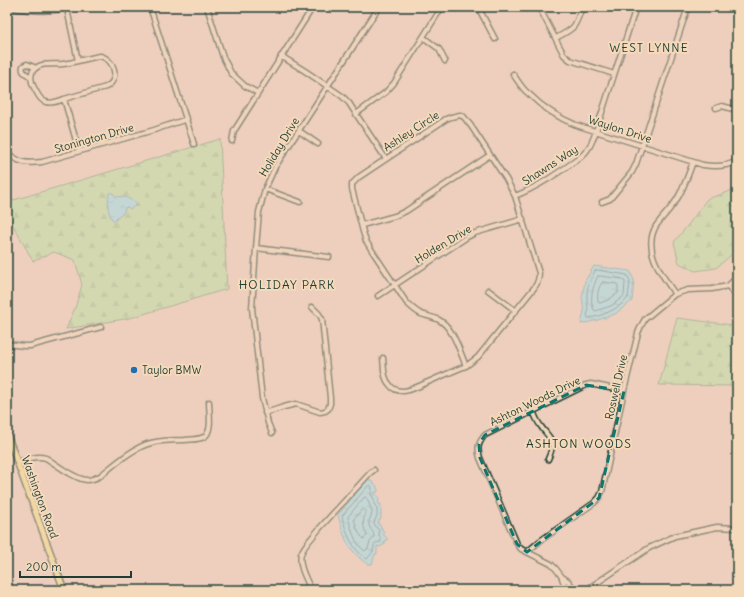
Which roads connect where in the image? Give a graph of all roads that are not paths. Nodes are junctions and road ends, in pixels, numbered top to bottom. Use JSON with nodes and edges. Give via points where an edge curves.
{"nodes":[{"id":1,"x":9,"y":7,"type":"edge"},
{"id":2,"x":71,"y":7,"type":"edge"},
{"id":3,"x":150,"y":7,"type":"edge"},
{"id":4,"x":207,"y":7,"type":"edge"},
{"id":5,"x":313,"y":7,"type":"edge"},
{"id":6,"x":379,"y":7,"type":"edge"},
{"id":7,"x":442,"y":7,"type":"edge"},
{"id":8,"x":478,"y":7,"type":"edge"},
{"id":9,"x":539,"y":7,"type":"edge"},
{"id":10,"x":582,"y":7,"type":"edge"},
{"id":11,"x":636,"y":7,"type":"edge"},
{"id":12,"x":688,"y":7,"type":"edge"},
{"id":13,"x":66,"y":9,"type":"junction"},
{"id":14,"x":423,"y":37,"type":"junction"},
{"id":15,"x":556,"y":38,"type":"junction"},
{"id":16,"x":494,"y":39,"type":"dead end"},
{"id":17,"x":281,"y":56,"type":"junction"},
{"id":18,"x":78,"y":61,"type":"junction"},
{"id":19,"x":445,"y":61,"type":"dead end"},
{"id":20,"x":36,"y":68,"type":"junction"},
{"id":21,"x":514,"y":74,"type":"dead end"},
{"id":22,"x":614,"y":74,"type":"junction"},
{"id":23,"x":31,"y":77,"type":"junction"},
{"id":24,"x":328,"y":86,"type":"junction"},
{"id":25,"x":258,"y":93,"type":"junction"},
{"id":26,"x":64,"y":99,"type":"junction"},
{"id":27,"x":716,"y":108,"type":"dead end"},
{"id":28,"x":737,"y":110,"type":"edge"},
{"id":29,"x":356,"y":114,"type":"junction"},
{"id":30,"x":187,"y":119,"type":"junction"},
{"id":31,"x":299,"y":131,"type":"junction"},
{"id":32,"x":596,"y":131,"type":"junction"},
{"id":33,"x":232,"y":140,"type":"dead end"},
{"id":34,"x":194,"y":144,"type":"dead end"},
{"id":35,"x":318,"y":144,"type":"dead end"},
{"id":36,"x":643,"y":146,"type":"junction"},
{"id":37,"x":79,"y":151,"type":"junction"},
{"id":38,"x":7,"y":152,"type":"edge"},
{"id":39,"x":490,"y":155,"type":"junction"},
{"id":40,"x":386,"y":159,"type":"junction"},
{"id":41,"x":737,"y":161,"type":"edge"},
{"id":42,"x":693,"y":162,"type":"junction"},
{"id":43,"x":265,"y":189,"type":"junction"},
{"id":44,"x":515,"y":196,"type":"junction"},
{"id":45,"x":300,"y":202,"type":"dead end"},
{"id":46,"x":602,"y":202,"type":"dead end"},
{"id":47,"x":523,"y":218,"type":"junction"},
{"id":48,"x":362,"y":225,"type":"junction"},
{"id":49,"x":256,"y":248,"type":"junction"},
{"id":50,"x":328,"y":257,"type":"dead end"},
{"id":51,"x":737,"y":277,"type":"edge"},
{"id":52,"x":394,"y":285,"type":"junction"},
{"id":53,"x":728,"y":286,"type":"junction"},
{"id":54,"x":488,"y":290,"type":"dead end"},
{"id":55,"x":675,"y":294,"type":"junction"},
{"id":56,"x":378,"y":296,"type":"dead end"},
{"id":57,"x":737,"y":297,"type":"edge"},
{"id":58,"x":312,"y":307,"type":"dead end"},
{"id":59,"x":516,"y":311,"type":"junction"},
{"id":60,"x":101,"y":326,"type":"dead end"},
{"id":61,"x":7,"y":344,"type":"edge"},
{"id":62,"x":383,"y":358,"type":"dead end"},
{"id":63,"x":466,"y":366,"type":"junction"},
{"id":64,"x":624,"y":391,"type":"junction"},
{"id":65,"x":209,"y":402,"type":"dead end"},
{"id":66,"x":533,"y":411,"type":"junction"},
{"id":67,"x":265,"y":413,"type":"junction"},
{"id":68,"x":7,"y":434,"type":"edge"},
{"id":69,"x":272,"y":434,"type":"dead end"},
{"id":70,"x":548,"y":459,"type":"dead end"},
{"id":71,"x":17,"y":463,"type":"junction"},
{"id":72,"x":374,"y":470,"type":"dead end"},
{"id":73,"x":737,"y":528,"type":"edge"},
{"id":74,"x":526,"y":552,"type":"junction"},
{"id":75,"x":562,"y":577,"type":"junction"},
{"id":76,"x":64,"y":590,"type":"edge"},
{"id":77,"x":311,"y":590,"type":"edge"},
{"id":78,"x":569,"y":590,"type":"edge"},
{"id":79,"x":575,"y":590,"type":"edge"},
{"id":80,"x":586,"y":590,"type":"edge"}],
"edges":[{"from":1,"to":13,"type":"street","via":[[46,11]]},
{"from":2,"to":13,"type":"street"},
{"from":3,"to":30,"type":"street"},
{"from":4,"to":25,"type":"street","via":[[223,57],[231,73],[245,86]]},
{"from":5,"to":17,"type":"street"},
{"from":6,"to":24,"type":"street","name":"Holiday Drive"},
{"from":7,"to":14,"type":"street"},
{"from":8,"to":16,"type":"street"},
{"from":9,"to":15,"type":"street"},
{"from":10,"to":15,"type":"street","via":[[576,25]]},
{"from":11,"to":22,"type":"street","name":"Shawns Way"},
{"from":12,"to":36,"type":"street"},
{"from":13,"to":18,"type":"street"},
{"from":14,"to":19,"type":"street","via":[[439,49]]},
{"from":14,"to":29,"type":"street","via":[[394,83]]},
{"from":15,"to":22,"type":"street","via":[[564,55],[570,60]]},
{"from":17,"to":24,"type":"street"},
{"from":17,"to":25,"type":"street"},
{"from":18,"to":20,"type":"street","via":[[41,65]]},
{"from":18,"to":26,"type":"street","via":[[105,57],[112,65],[114,78],[106,88]]},
{"from":20,"to":23,"type":"street"},
{"from":20,"to":23,"type":"street","via":[[27,64],[23,66],[23,72]]},
{"from":21,"to":32,"type":"street","name":"Waylon Drive","via":[[529,94],[565,121]]},
{"from":22,"to":32,"type":"street","name":"Shawns Way"},
{"from":23,"to":26,"type":"street","via":[[32,85],[45,102]]},
{"from":24,"to":29,"type":"street","via":[[349,103]]},
{"from":24,"to":31,"type":"street","name":"Holiday Drive"},
{"from":25,"to":33,"type":"street","via":[[234,131]]},
{"from":26,"to":37,"type":"street"},
{"from":27,"to":28,"type":"street","via":[[722,106]]},
{"from":29,"to":40,"type":"street"},
{"from":30,"to":34,"type":"street"},
{"from":30,"to":37,"type":"street","name":"Stonington Drive"},
{"from":31,"to":35,"type":"street"},
{"from":31,"to":43,"type":"street","name":"Holiday Drive","via":[[275,167]]},
{"from":32,"to":36,"type":"street","name":"Waylon Drive"},
{"from":32,"to":44,"type":"street","name":"Shawns Way","via":[[585,154],[537,186]]},
{"from":36,"to":42,"type":"street","name":"Waylon Drive"},
{"from":36,"to":46,"type":"street","via":[[632,172],[610,199]]},
{"from":37,"to":38,"type":"street","name":"Stonington Drive","via":[[33,163],[25,163]]},
{"from":39,"to":40,"type":"street","name":"Ashley Circle","via":[[460,115],[446,119]]},
{"from":39,"to":44,"type":"street","name":"Ashley Circle"},
{"from":39,"to":48,"type":"street","via":[[406,211]]},
{"from":40,"to":48,"type":"street","name":"Ashley Circle","via":[[352,184]]},
{"from":41,"to":42,"type":"street","name":"Waylon Drive","via":[[715,167]]},
{"from":42,"to":55,"type":"street","via":[[681,193],[652,235],[651,244],[656,265]]},
{"from":43,"to":45,"type":"street"},
{"from":43,"to":49,"type":"street","name":"Holiday Drive","via":[[259,212]]},
{"from":44,"to":47,"type":"street","name":"Ashley Circle"},
{"from":47,"to":52,"type":"street","name":"Holden Drive","via":[[466,237]]},
{"from":47,"to":59,"type":"street","name":"Ashley Circle","via":[[539,278]]},
{"from":48,"to":52,"type":"street","name":"Ashley Circle","via":[[366,241]]},
{"from":49,"to":50,"type":"street"},
{"from":49,"to":67,"type":"street","name":"Holiday Drive","via":[[252,308]]},
{"from":51,"to":53,"type":"street"},
{"from":52,"to":56,"type":"street","name":"Holden Drive"},
{"from":52,"to":63,"type":"street","name":"Ashley Circle","via":[[416,312],[441,320],[446,325]]},
{"from":53,"to":55,"type":"street","name":"Roswell Drive","via":[[688,290]]},
{"from":53,"to":57,"type":"street"},
{"from":54,"to":59,"type":"street"},
{"from":55,"to":64,"type":"street","name":"Roswell Drive","via":[[645,319],[641,326]]},
{"from":58,"to":67,"type":"street","via":[[322,319],[330,390],[328,409],[320,412],[296,404]]},
{"from":59,"to":63,"type":"street","name":"Ashley Circle","via":[[478,357]]},
{"from":60,"to":61,"type":"street","via":[[30,346]]},
{"from":62,"to":63,"type":"street","name":"Ashley Circle","via":[[384,372],[389,385],[394,389],[406,391]]},
{"from":64,"to":66,"type":"street","name":"Ashton Woods Drive","via":[[586,385]]},
{"from":64,"to":74,"type":"street","name":"Roswell Drive","via":[[599,498]]},
{"from":65,"to":71,"type":"street","via":[[210,428],[204,437],[150,443],[136,449],[93,479],[80,478],[41,456]]},
{"from":66,"to":70,"type":"street","via":[[540,426],[552,440],[552,451]]},
{"from":66,"to":74,"type":"street","name":"Ashton Woods Drive","via":[[485,435],[481,439],[478,451],[518,544]]},
{"from":67,"to":69,"type":"street","name":"Holiday Drive"},
{"from":68,"to":71,"type":"main road","name":"Washington Road"},
{"from":71,"to":76,"type":"main road","name":"Washington Road"},
{"from":72,"to":77,"type":"street","via":[[304,548],[301,561]]},
{"from":73,"to":80,"type":"street","via":[[718,527],[675,536],[649,548]]},
{"from":74,"to":75,"type":"street","name":"Ashton Woods Drive","via":[[551,564]]},
{"from":75,"to":78,"type":"street","name":"Ashton Woods Drive"},
{"from":75,"to":79,"type":"street","name":"Ashton Woods Drive"}]}
